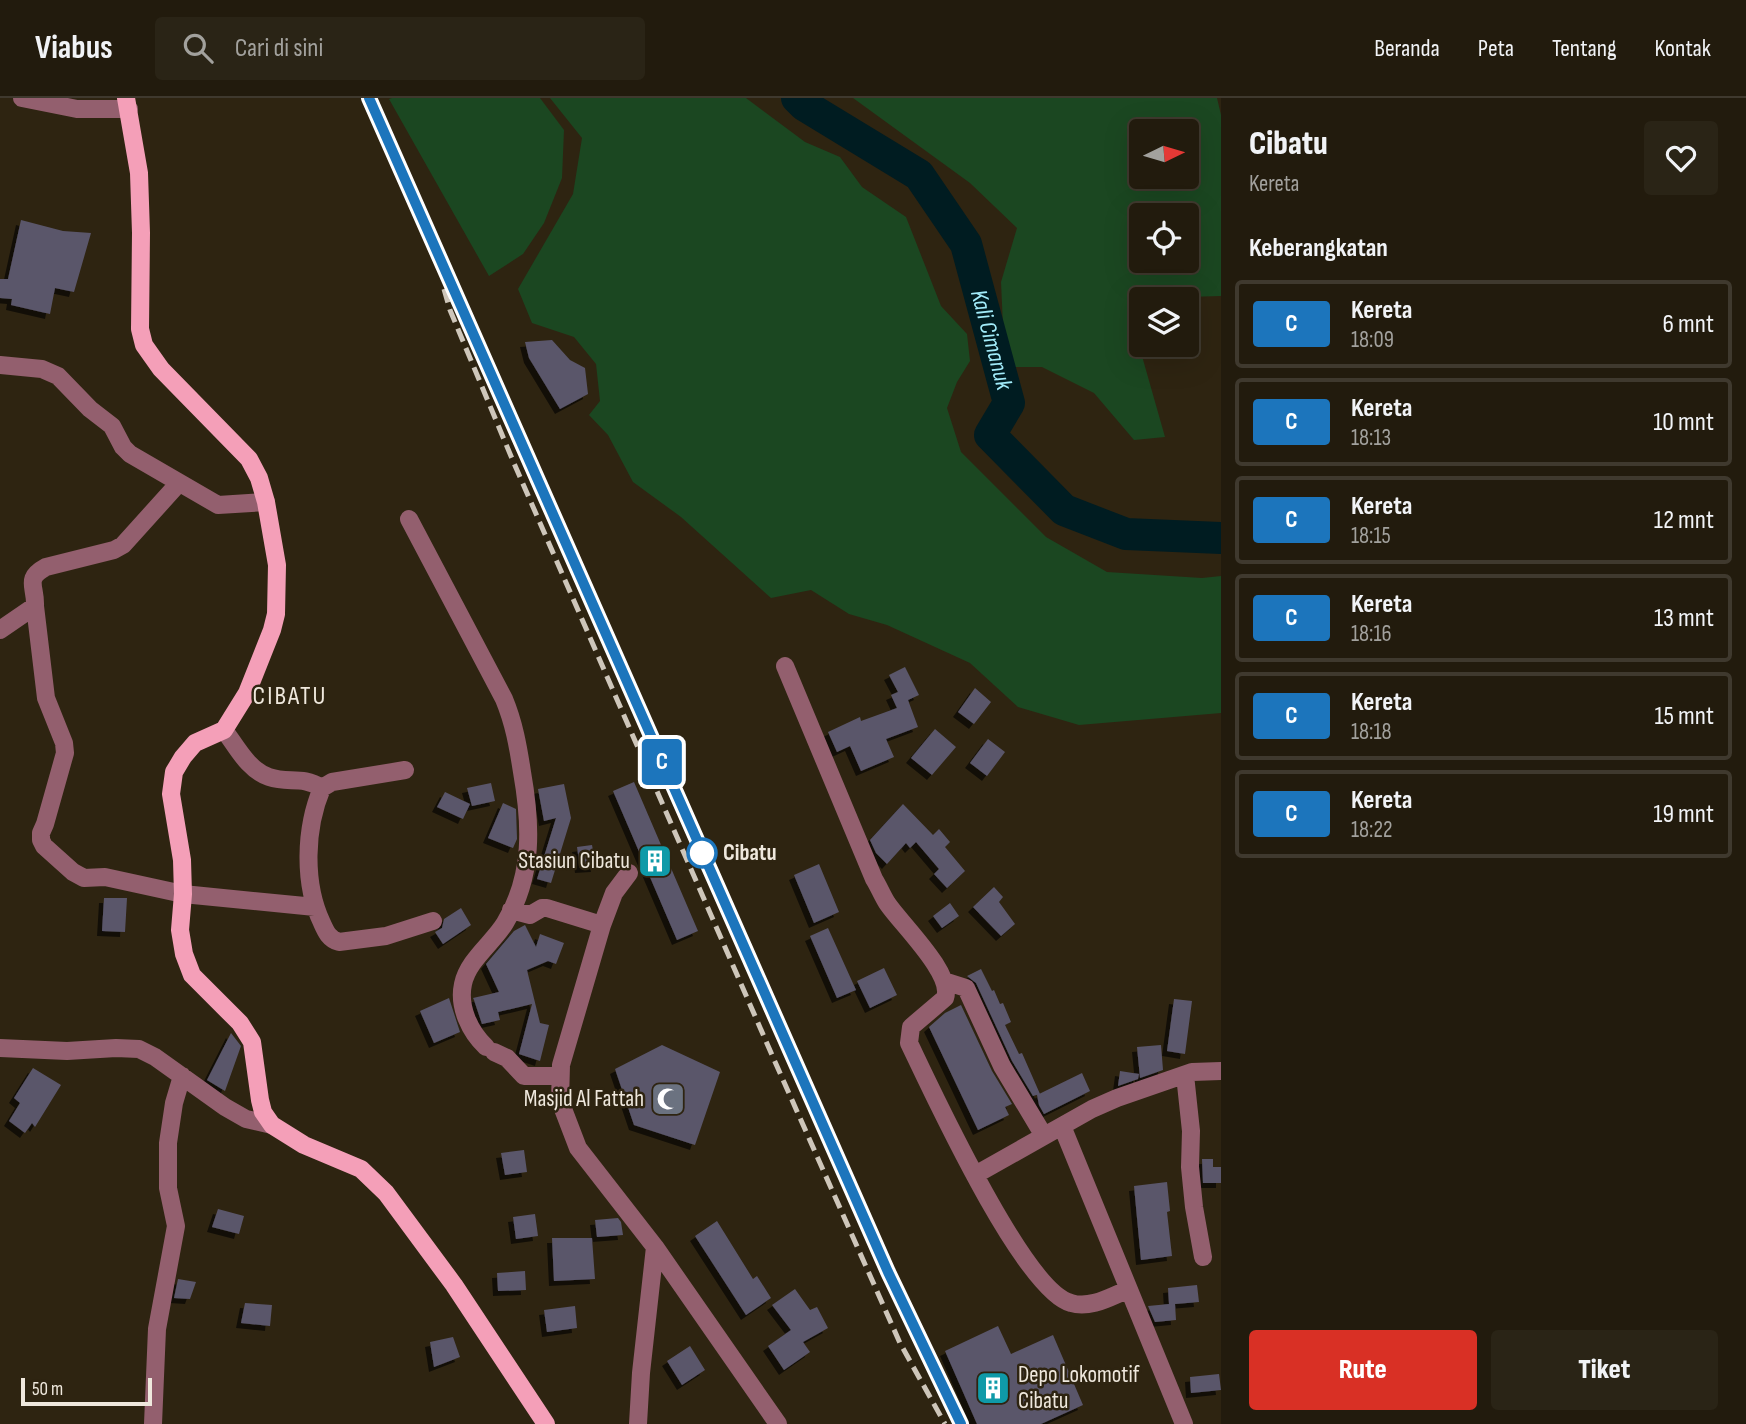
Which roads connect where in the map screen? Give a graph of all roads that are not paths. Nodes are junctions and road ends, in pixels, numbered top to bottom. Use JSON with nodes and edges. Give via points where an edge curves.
{"nodes":[{"id":1,"x":22,"y":98,"type":"edge"},
{"id":2,"x":128,"y":104,"type":"edge"},
{"id":3,"x":0,"y":365,"type":"edge"},
{"id":4,"x":178,"y":484,"type":"junction"},
{"id":5,"x":266,"y":502,"type":"junction"},
{"id":6,"x":409,"y":519,"type":"dead end"},
{"id":7,"x":35,"y":606,"type":"junction"},
{"id":8,"x":0,"y":631,"type":"edge"},
{"id":9,"x":785,"y":666,"type":"dead end"},
{"id":10,"x":224,"y":730,"type":"junction"},
{"id":11,"x":405,"y":770,"type":"dead end"},
{"id":12,"x":322,"y":788,"type":"junction"},
{"id":13,"x":629,"y":873,"type":"dead end"},
{"id":14,"x":183,"y":894,"type":"junction"},
{"id":15,"x":315,"y":907,"type":"junction"},
{"id":16,"x":511,"y":910,"type":"junction"},
{"id":17,"x":433,"y":921,"type":"dead end"},
{"id":18,"x":602,"y":925,"type":"junction"},
{"id":19,"x":944,"y":981,"type":"junction"},
{"id":20,"x":0,"y":1048,"type":"edge"},
{"id":21,"x":1221,"y":1071,"type":"edge"},
{"id":22,"x":1185,"y":1075,"type":"junction"},
{"id":23,"x":182,"y":1076,"type":"junction"},
{"id":24,"x":559,"y":1076,"type":"junction"},
{"id":25,"x":272,"y":1125,"type":"junction"},
{"id":26,"x":1062,"y":1126,"type":"junction"},
{"id":27,"x":1044,"y":1136,"type":"junction"},
{"id":28,"x":975,"y":1175,"type":"junction"},
{"id":29,"x":655,"y":1247,"type":"junction"},
{"id":30,"x":1203,"y":1257,"type":"dead end"},
{"id":31,"x":1128,"y":1290,"type":"junction"},
{"id":32,"x":153,"y":1424,"type":"edge"},
{"id":33,"x":546,"y":1424,"type":"edge"},
{"id":34,"x":638,"y":1424,"type":"edge"},
{"id":35,"x":778,"y":1424,"type":"edge"},
{"id":36,"x":1184,"y":1424,"type":"edge"}],
"edges":[{"from":1,"to":2,"type":"street","via":[[77,109]]},
{"from":2,"to":5,"type":"main road","via":[[139,173],[140,329],[144,345],[161,369],[249,459]]},
{"from":3,"to":4,"type":"street","via":[[42,369],[58,376],[112,426],[130,454]]},
{"from":4,"to":5,"type":"street","via":[[218,505]]},
{"from":4,"to":7,"type":"street","via":[[123,545],[38,571],[32,584]]},
{"from":5,"to":10,"type":"main road","via":[[277,565],[276,614],[247,693]]},
{"from":6,"to":16,"type":"street","via":[[512,718],[530,838]]},
{"from":7,"to":8,"type":"street"},
{"from":7,"to":14,"type":"street","via":[[46,698],[65,752],[41,840],[84,878],[106,877]]},
{"from":9,"to":19,"type":"street","via":[[886,901]]},
{"from":10,"to":12,"type":"street","via":[[259,772],[309,780]]},
{"from":10,"to":14,"type":"main road","via":[[195,743],[174,772],[171,793]]},
{"from":11,"to":12,"type":"street","via":[[332,782]]},
{"from":12,"to":15,"type":"street","via":[[310,843]]},
{"from":13,"to":18,"type":"street","via":[[614,893]]},
{"from":14,"to":15,"type":"street"},
{"from":14,"to":25,"type":"main road","via":[[180,930],[192,975],[240,1023],[252,1042],[260,1100]]},
{"from":15,"to":17,"type":"street","via":[[328,934],[339,942],[386,936]]},
{"from":16,"to":18,"type":"street","via":[[530,915],[547,908]]},
{"from":16,"to":24,"type":"street","via":[[468,971],[462,987],[466,1016],[477,1038],[524,1076]]},
{"from":18,"to":24,"type":"street"},
{"from":19,"to":27,"type":"street","via":[[965,988],[1002,1066]]},
{"from":19,"to":28,"type":"street","via":[[944,998],[911,1027],[909,1043]]},
{"from":20,"to":23,"type":"street","via":[[139,1049]]},
{"from":21,"to":22,"type":"street"},
{"from":22,"to":26,"type":"street","via":[[1117,1098]]},
{"from":22,"to":30,"type":"street","via":[[1190,1167]]},
{"from":23,"to":25,"type":"street","via":[[246,1119]]},
{"from":23,"to":32,"type":"street","via":[[168,1143],[168,1188],[176,1226],[157,1329]]},
{"from":24,"to":29,"type":"street","via":[[560,1101],[578,1148]]},
{"from":25,"to":33,"type":"main road","via":[[361,1170],[386,1193]]},
{"from":26,"to":27,"type":"street"},
{"from":26,"to":31,"type":"street"},
{"from":27,"to":28,"type":"street"},
{"from":28,"to":31,"type":"street","via":[[1041,1280],[1060,1299],[1082,1305]]},
{"from":29,"to":34,"type":"street"},
{"from":29,"to":35,"type":"street"},
{"from":31,"to":36,"type":"street"}]}
